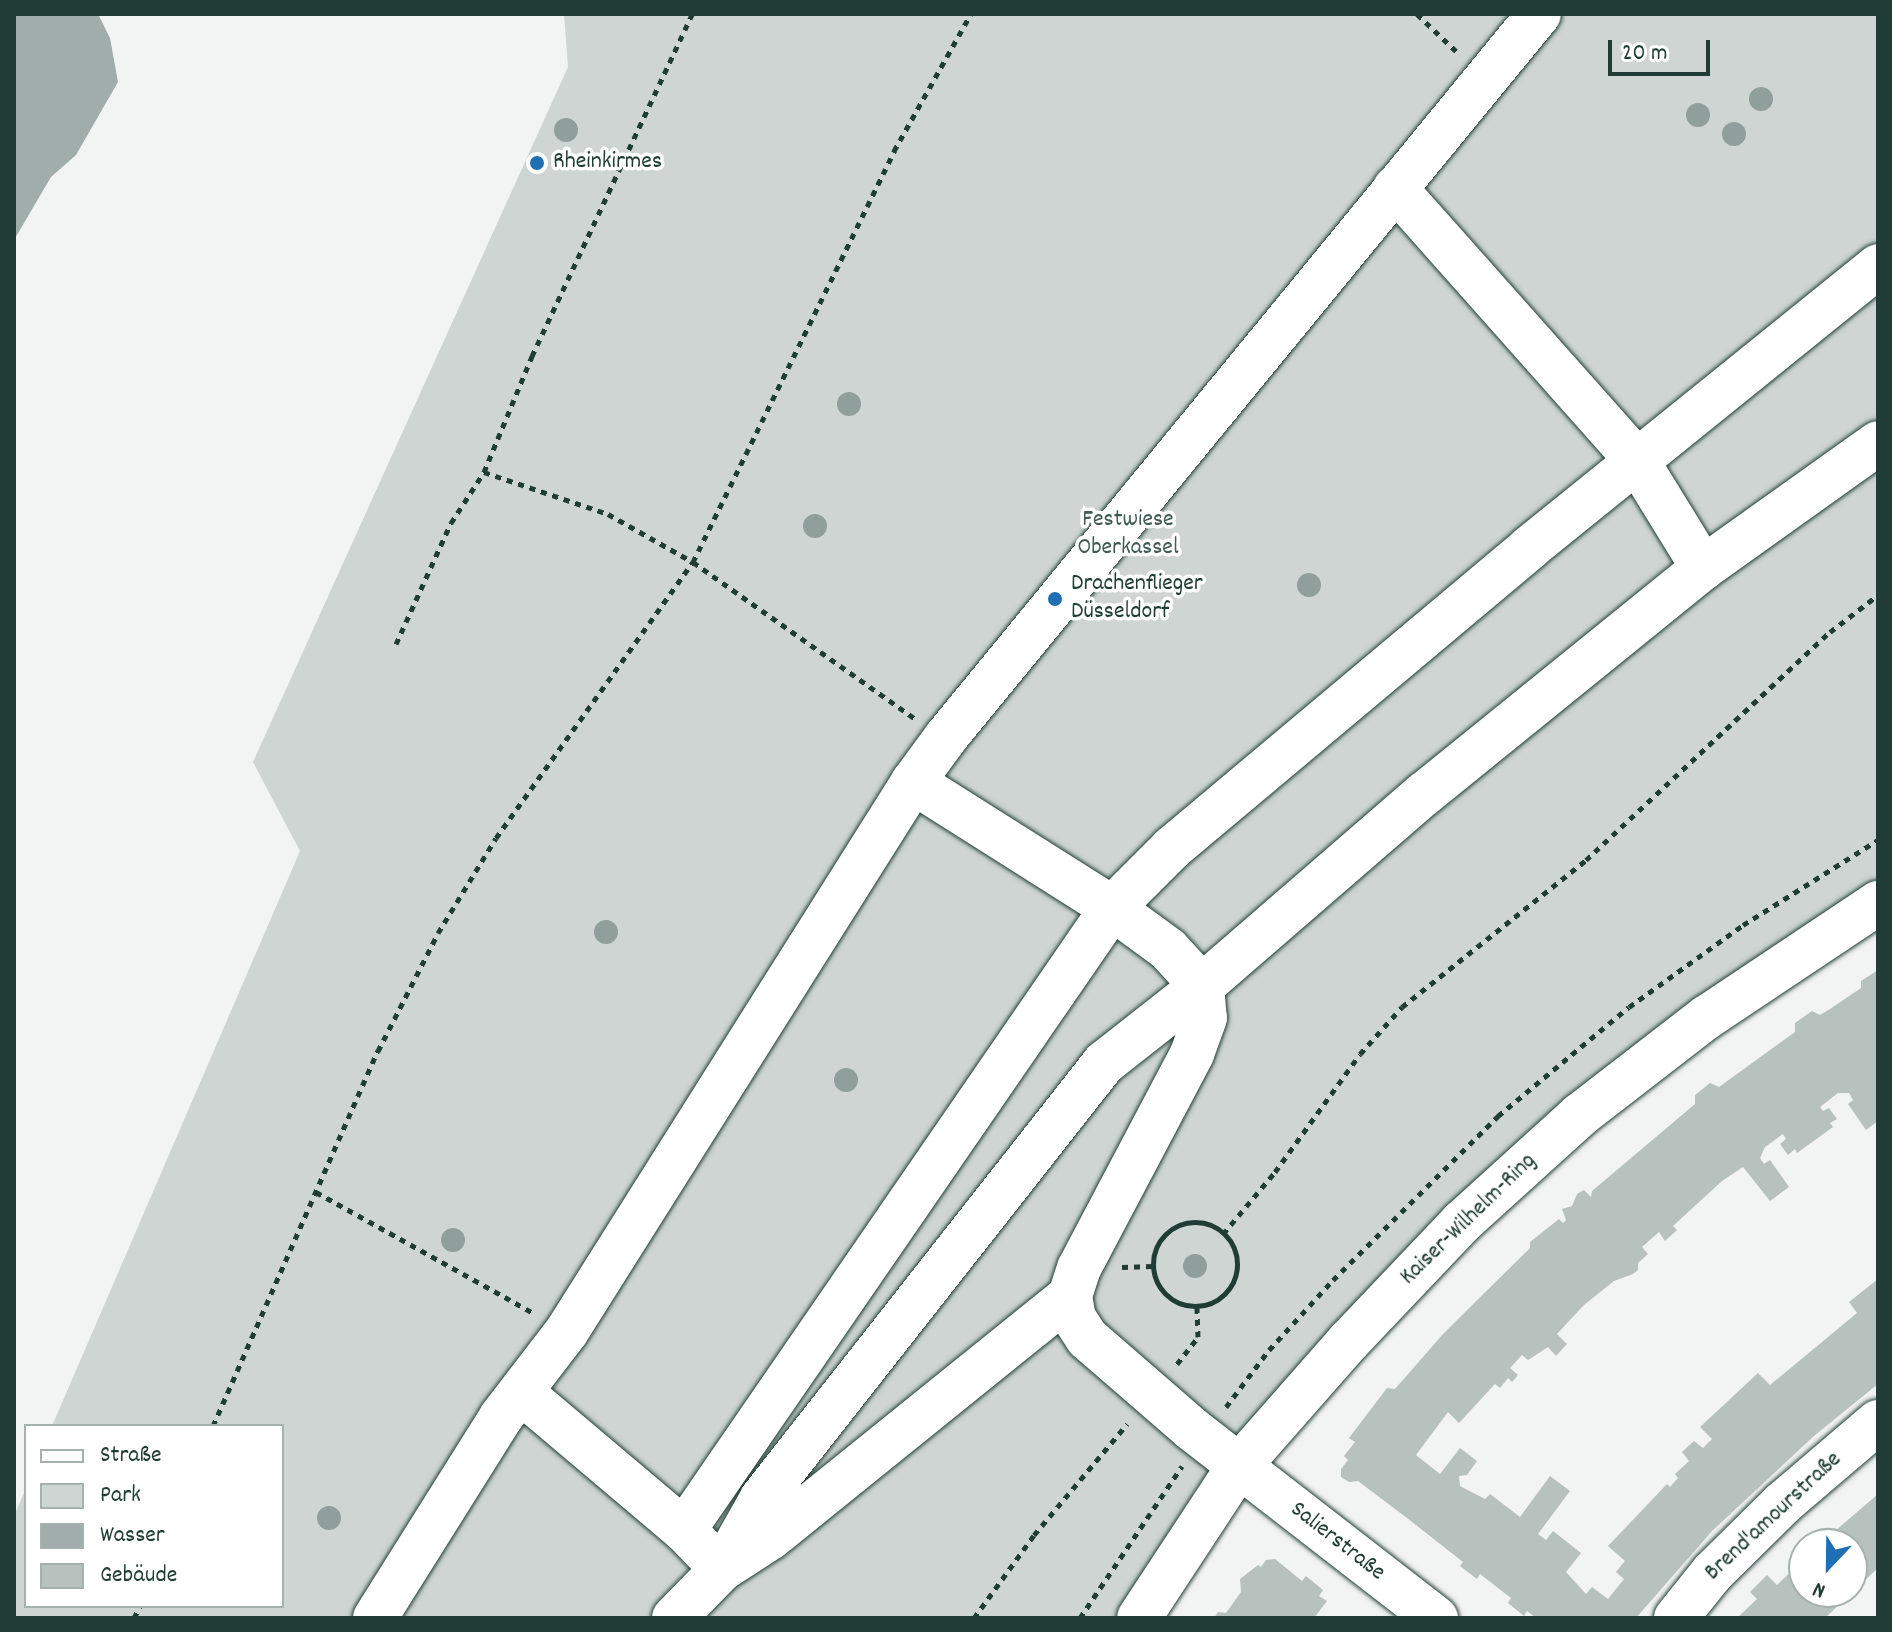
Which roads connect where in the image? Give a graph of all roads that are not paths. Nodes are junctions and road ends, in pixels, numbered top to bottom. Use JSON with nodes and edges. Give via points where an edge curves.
{"nodes":[{"id":1,"x":1539,"y":14,"type":"edge"},
{"id":2,"x":1395,"y":188,"type":"junction"},
{"id":3,"x":1878,"y":266,"type":"edge"},
{"id":4,"x":1878,"y":443,"type":"edge"},
{"id":5,"x":1636,"y":459,"type":"junction"},
{"id":6,"x":1703,"y":568,"type":"junction"},
{"id":7,"x":913,"y":782,"type":"junction"},
{"id":8,"x":1878,"y":903,"type":"edge"},
{"id":9,"x":1112,"y":908,"type":"junction"},
{"id":10,"x":1202,"y":986,"type":"junction"},
{"id":11,"x":1070,"y":1296,"type":"junction"},
{"id":12,"x":522,"y":1393,"type":"junction"},
{"id":13,"x":1878,"y":1422,"type":"edge"},
{"id":14,"x":1239,"y":1466,"type":"junction"},
{"id":15,"x":684,"y":1530,"type":"junction"},
{"id":16,"x":722,"y":1569,"type":"junction"},
{"id":17,"x":375,"y":1618,"type":"edge"},
{"id":18,"x":674,"y":1618,"type":"edge"},
{"id":19,"x":1139,"y":1618,"type":"edge"},
{"id":20,"x":1436,"y":1618,"type":"edge"},
{"id":21,"x":1676,"y":1618,"type":"edge"}],
"edges":[{"from":1,"to":2,"type":"street"},
{"from":2,"to":5,"type":"street"},
{"from":2,"to":7,"type":"street"},
{"from":3,"to":5,"type":"street"},
{"from":4,"to":6,"type":"street"},
{"from":5,"to":6,"type":"street"},
{"from":5,"to":9,"type":"street","via":[[1172,848]]},
{"from":6,"to":10,"type":"street","via":[[1424,794]]},
{"from":7,"to":9,"type":"street"},
{"from":7,"to":12,"type":"street","via":[[567,1331]]},
{"from":8,"to":14,"type":"street","name":"Kaiser-Wilhelm-Ring","via":[[1707,1017],[1580,1115],[1462,1222]]},
{"from":9,"to":10,"type":"street","via":[[1168,949]]},
{"from":9,"to":15,"type":"street"},
{"from":10,"to":11,"type":"street","via":[[1205,1018],[1192,1054],[1079,1268]]},
{"from":10,"to":16,"type":"street","via":[[1104,1063],[762,1498]]},
{"from":11,"to":14,"type":"street","name":"Salierstraße","via":[[1074,1318],[1087,1338]]},
{"from":11,"to":16,"type":"street","via":[[770,1538]]},
{"from":12,"to":15,"type":"street"},
{"from":12,"to":17,"type":"street","via":[[501,1417]]},
{"from":13,"to":21,"type":"street","name":"Brend'amourstraße","via":[[1783,1503],[1712,1573]]},
{"from":14,"to":19,"type":"street","name":"Kaiser-Wilhelm-Ring"},
{"from":14,"to":20,"type":"street","name":"Salierstraße"},
{"from":15,"to":16,"type":"street"},
{"from":16,"to":18,"type":"street"}]}
